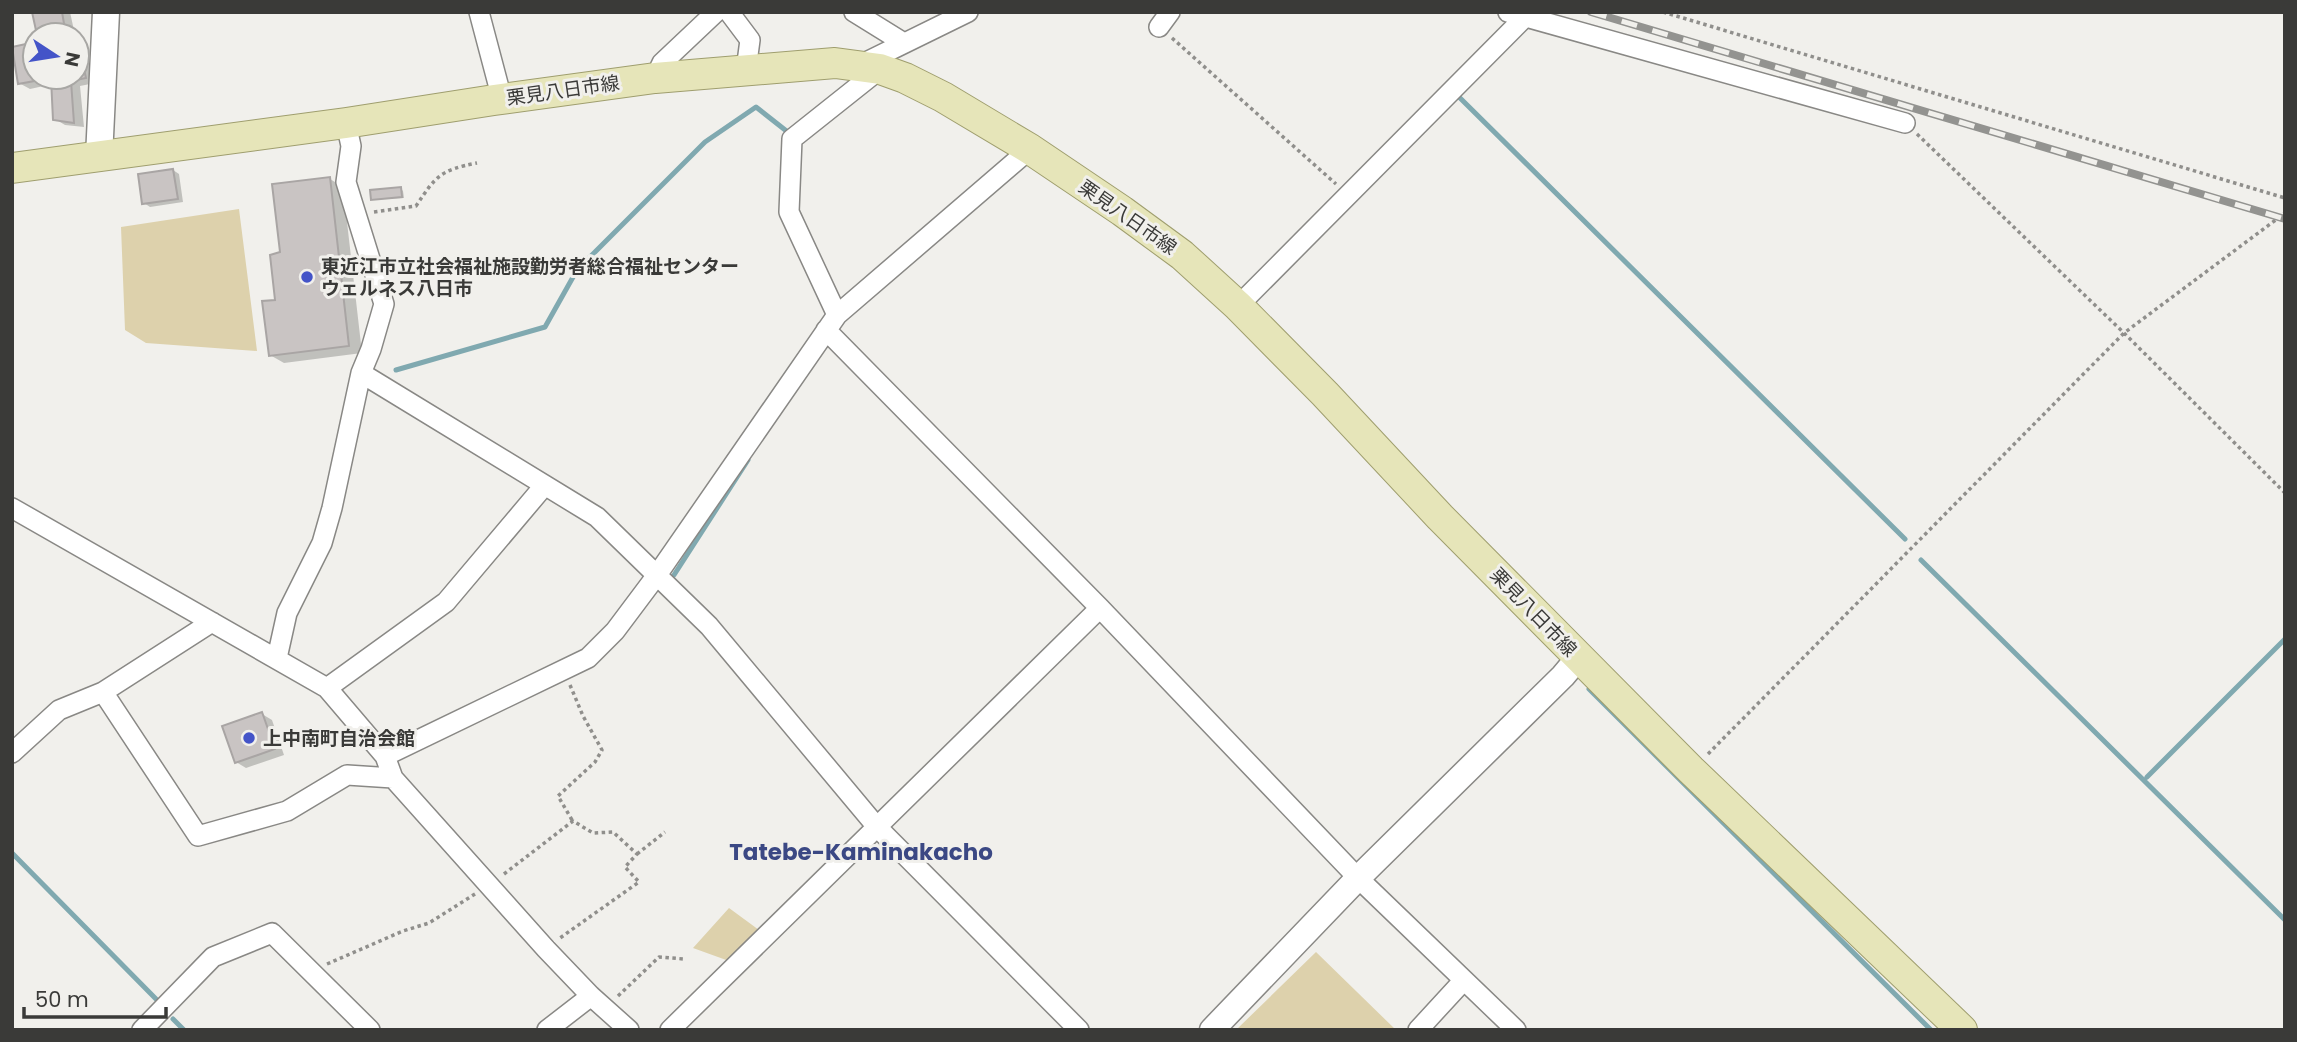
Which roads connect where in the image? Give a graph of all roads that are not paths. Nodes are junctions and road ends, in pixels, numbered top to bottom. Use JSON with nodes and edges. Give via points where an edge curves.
{"nodes":[{"id":1,"x":106,"y":12,"type":"edge"},
{"id":2,"x":479,"y":12,"type":"edge"},
{"id":3,"x":716,"y":12,"type":"edge"},
{"id":4,"x":729,"y":12,"type":"edge"},
{"id":5,"x":854,"y":12,"type":"edge"},
{"id":6,"x":968,"y":12,"type":"edge"},
{"id":7,"x":1517,"y":15,"type":"edge"},
{"id":8,"x":904,"y":43,"type":"junction"},
{"id":9,"x":870,"y":67,"type":"junction"},
{"id":10,"x":746,"y":70,"type":"junction"},
{"id":11,"x":655,"y":78,"type":"junction"},
{"id":12,"x":502,"y":99,"type":"junction"},
{"id":13,"x":346,"y":123,"type":"junction"},
{"id":14,"x":1905,"y":123,"type":"road end"},
{"id":15,"x":1030,"y":149,"type":"junction"},
{"id":16,"x":99,"y":157,"type":"junction"},
{"id":17,"x":12,"y":168,"type":"edge"},
{"id":18,"x":1238,"y":306,"type":"junction"},
{"id":19,"x":832,"y":322,"type":"junction"},
{"id":20,"x":361,"y":373,"type":"junction"},
{"id":21,"x":544,"y":486,"type":"junction"},
{"id":22,"x":12,"y":508,"type":"edge"},
{"id":23,"x":657,"y":575,"type":"junction"},
{"id":24,"x":1100,"y":608,"type":"junction"},
{"id":25,"x":212,"y":622,"type":"junction"},
{"id":26,"x":1579,"y":657,"type":"junction"},
{"id":27,"x":277,"y":658,"type":"junction"},
{"id":28,"x":327,"y":688,"type":"junction"},
{"id":29,"x":103,"y":692,"type":"junction"},
{"id":30,"x":12,"y":753,"type":"edge"},
{"id":31,"x":385,"y":756,"type":"junction"},
{"id":32,"x":393,"y":778,"type":"junction"},
{"id":33,"x":877,"y":827,"type":"junction"},
{"id":34,"x":1358,"y":877,"type":"junction"},
{"id":35,"x":1464,"y":980,"type":"junction"},
{"id":36,"x":598,"y":1002,"type":"junction"},
{"id":37,"x":142,"y":1030,"type":"edge"},
{"id":38,"x":370,"y":1030,"type":"edge"},
{"id":39,"x":547,"y":1030,"type":"edge"},
{"id":40,"x":629,"y":1030,"type":"edge"},
{"id":41,"x":670,"y":1030,"type":"edge"},
{"id":42,"x":1079,"y":1030,"type":"edge"},
{"id":43,"x":1212,"y":1030,"type":"edge"},
{"id":44,"x":1418,"y":1030,"type":"edge"},
{"id":45,"x":1516,"y":1030,"type":"edge"},
{"id":46,"x":1962,"y":1030,"type":"edge"}],
"edges":[{"from":1,"to":16,"type":"main road"},
{"from":2,"to":12,"type":"street"},
{"from":3,"to":11,"type":"street","via":[[662,63]]},
{"from":4,"to":10,"type":"street","via":[[750,40]]},
{"from":5,"to":8,"type":"street"},
{"from":6,"to":8,"type":"street"},
{"from":7,"to":14,"type":"street"},
{"from":7,"to":18,"type":"street"},
{"from":8,"to":9,"type":"street"},
{"from":9,"to":10,"type":"main road","name":"栗見八日市線","via":[[835,63]]},
{"from":9,"to":15,"type":"main road","name":"栗見八日市線","via":[[943,97]]},
{"from":9,"to":19,"type":"street","via":[[792,139],[789,212]]},
{"from":10,"to":11,"type":"main road","name":"栗見八日市線"},
{"from":11,"to":12,"type":"main road","name":"栗見八日市線"},
{"from":12,"to":13,"type":"main road","name":"栗見八日市線"},
{"from":13,"to":16,"type":"main road","name":"栗見八日市線"},
{"from":13,"to":20,"type":"street","via":[[351,146],[346,182],[384,304]]},
{"from":15,"to":18,"type":"main road","name":"栗見八日市線","via":[[1182,255]]},
{"from":15,"to":19,"type":"street"},
{"from":16,"to":17,"type":"main road","name":"栗見八日市線"},
{"from":18,"to":26,"type":"main road","name":"栗見八日市線"},
{"from":19,"to":23,"type":"street"},
{"from":19,"to":24,"type":"street"},
{"from":20,"to":21,"type":"street"},
{"from":20,"to":27,"type":"street","via":[[322,543],[287,613]]},
{"from":21,"to":23,"type":"street","via":[[597,517]]},
{"from":21,"to":28,"type":"street","via":[[446,602]]},
{"from":22,"to":25,"type":"street"},
{"from":23,"to":31,"type":"street","via":[[615,631],[588,658]]},
{"from":23,"to":33,"type":"street","via":[[709,626]]},
{"from":24,"to":33,"type":"street"},
{"from":24,"to":34,"type":"street"},
{"from":25,"to":27,"type":"street"},
{"from":25,"to":29,"type":"street"},
{"from":26,"to":34,"type":"street"},
{"from":26,"to":46,"type":"main road","name":"栗見八日市線"},
{"from":27,"to":28,"type":"street"},
{"from":28,"to":31,"type":"street"},
{"from":29,"to":30,"type":"street","via":[[58,710]]},
{"from":29,"to":32,"type":"street","via":[[198,836],[287,810],[347,775]]},
{"from":31,"to":32,"type":"street"},
{"from":32,"to":36,"type":"street"},
{"from":33,"to":41,"type":"street"},
{"from":33,"to":42,"type":"street"},
{"from":34,"to":35,"type":"street"},
{"from":34,"to":43,"type":"street"},
{"from":35,"to":44,"type":"street"},
{"from":35,"to":45,"type":"street"},
{"from":36,"to":39,"type":"street"},
{"from":36,"to":40,"type":"street"},
{"from":37,"to":38,"type":"street","via":[[213,957],[272,933]]}]}
